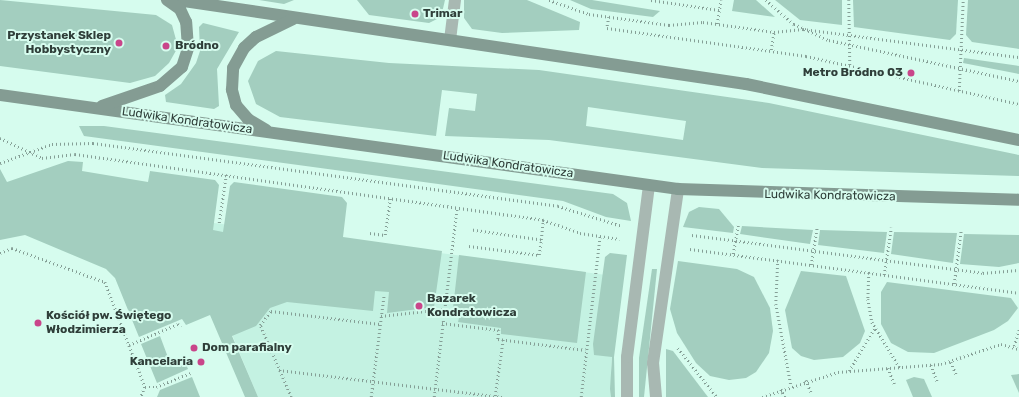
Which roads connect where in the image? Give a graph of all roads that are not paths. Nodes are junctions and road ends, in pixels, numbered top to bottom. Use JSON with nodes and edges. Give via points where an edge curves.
{"nodes":[{"id":1,"x":167,"y":0,"type":"edge"},
{"id":2,"x":177,"y":0,"type":"edge"},
{"id":3,"x":455,"y":0,"type":"edge"},
{"id":4,"x":302,"y":19,"type":"junction"},
{"id":5,"x":450,"y":40,"type":"junction"},
{"id":6,"x":0,"y":95,"type":"edge"},
{"id":7,"x":80,"y":107,"type":"junction"},
{"id":8,"x":274,"y":133,"type":"junction"},
{"id":9,"x":1019,"y":140,"type":"edge"},
{"id":10,"x":650,"y":185,"type":"junction"},
{"id":11,"x":678,"y":189,"type":"junction"},
{"id":12,"x":1019,"y":200,"type":"edge"},
{"id":13,"x":626,"y":397,"type":"edge"},
{"id":14,"x":656,"y":397,"type":"edge"}],
"edges":[{"from":1,"to":7,"type":"main road","via":[[180,9],[186,22],[188,48],[182,67],[169,80],[144,94],[111,105]]},
{"from":2,"to":4,"type":"main road"},
{"from":3,"to":5,"type":"street"},
{"from":4,"to":5,"type":"main road"},
{"from":4,"to":8,"type":"main road","via":[[279,23],[256,37],[244,48],[233,68],[232,90],[241,113]]},
{"from":5,"to":9,"type":"main road","via":[[746,84]]},
{"from":6,"to":7,"type":"main road","name":"Ludwika Kondratowicza"},
{"from":7,"to":8,"type":"main road","name":"Ludwika Kondratowicza"},
{"from":8,"to":10,"type":"main road","name":"Ludwika Kondratowicza"},
{"from":10,"to":11,"type":"main road","name":"Ludwika Kondratowicza"},
{"from":10,"to":13,"type":"street","via":[[627,357]]},
{"from":11,"to":12,"type":"main road","name":"Ludwika Kondratowicza"},
{"from":11,"to":14,"type":"street","via":[[654,363]]}]}
